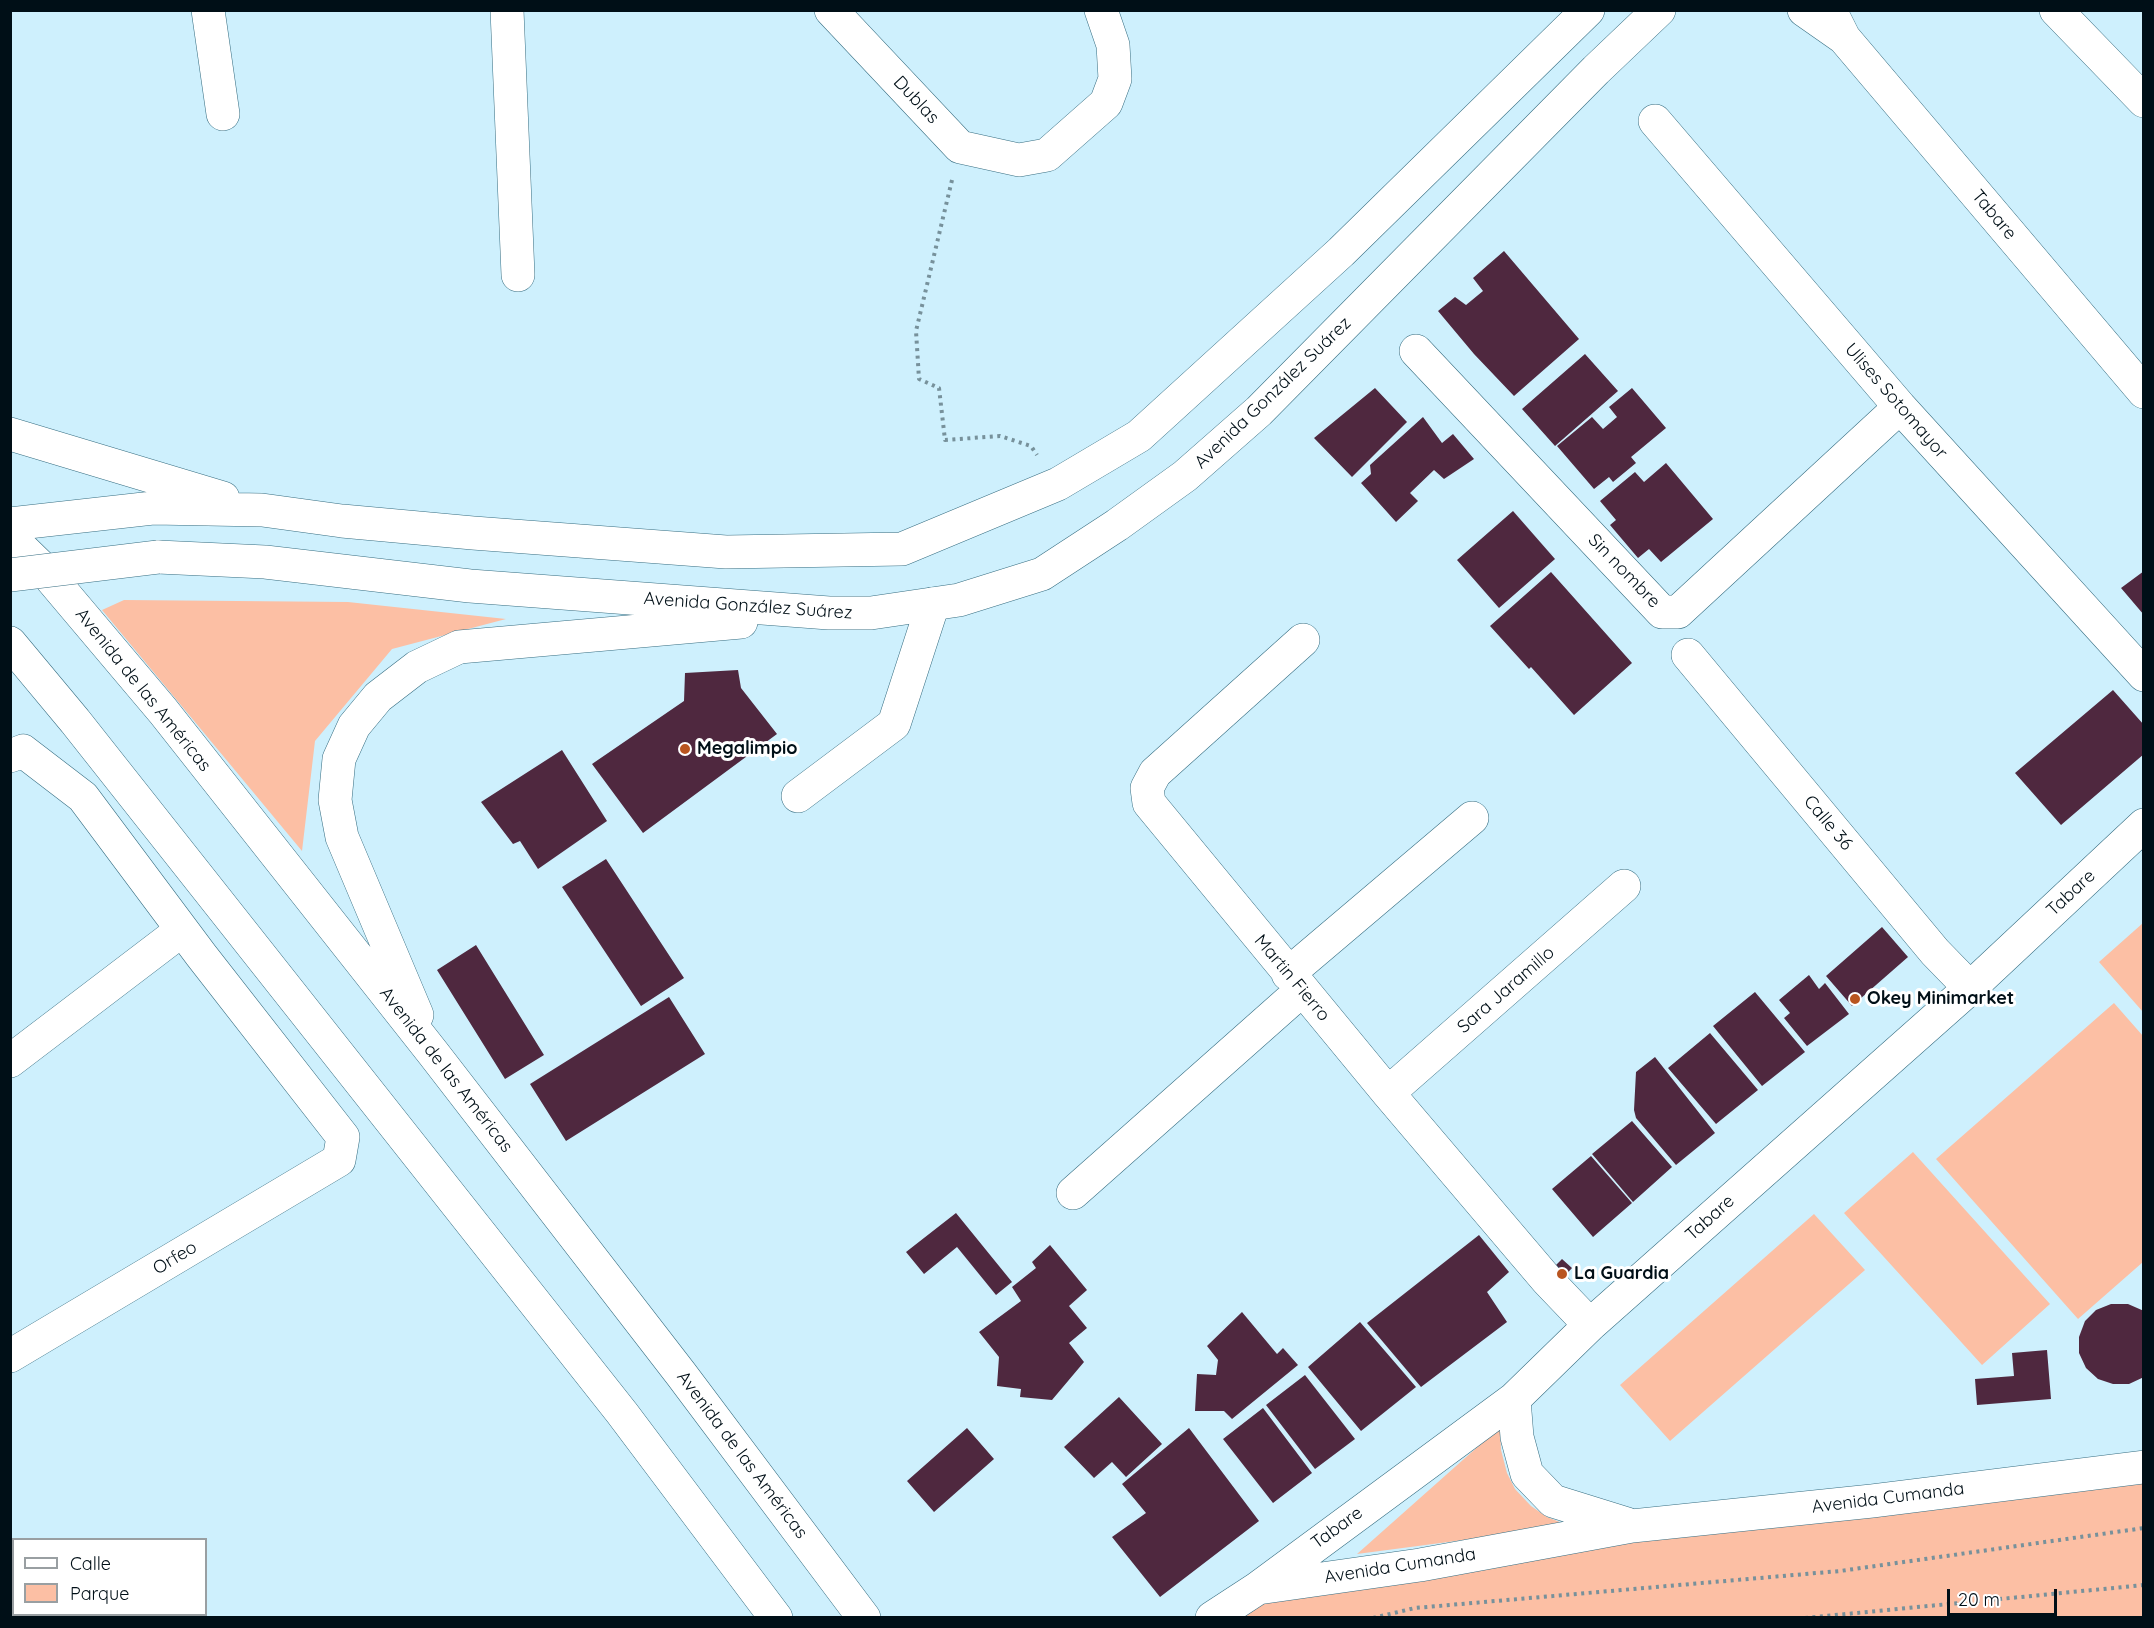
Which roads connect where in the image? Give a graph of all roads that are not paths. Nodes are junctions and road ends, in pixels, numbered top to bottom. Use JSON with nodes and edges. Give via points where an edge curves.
{"nodes":[{"id":1,"x":208,"y":10,"type":"edge"},
{"id":2,"x":507,"y":10,"type":"edge"},
{"id":3,"x":831,"y":10,"type":"edge"},
{"id":4,"x":1101,"y":10,"type":"edge"},
{"id":5,"x":1588,"y":10,"type":"edge"},
{"id":6,"x":1659,"y":10,"type":"edge"},
{"id":7,"x":1804,"y":10,"type":"edge"},
{"id":8,"x":2056,"y":10,"type":"edge"},
{"id":9,"x":1838,"y":24,"type":"edge"},
{"id":10,"x":2144,"y":101,"type":"edge"},
{"id":11,"x":223,"y":114,"type":"dead end"},
{"id":12,"x":1655,"y":121,"type":"dead end"},
{"id":13,"x":518,"y":275,"type":"dead end"},
{"id":14,"x":1416,"y":351,"type":"dead end"},
{"id":15,"x":2144,"y":392,"type":"edge"},
{"id":16,"x":1900,"y":407,"type":"junction"},
{"id":17,"x":10,"y":434,"type":"edge"},
{"id":18,"x":262,"y":510,"type":"junction"},
{"id":19,"x":10,"y":524,"type":"edge"},
{"id":20,"x":10,"y":537,"type":"edge"},
{"id":21,"x":10,"y":575,"type":"edge"},
{"id":22,"x":933,"y":604,"type":"junction"},
{"id":23,"x":829,"y":613,"type":"junction"},
{"id":24,"x":1303,"y":640,"type":"dead end"},
{"id":25,"x":10,"y":643,"type":"edge"},
{"id":26,"x":1688,"y":655,"type":"dead end"},
{"id":27,"x":2144,"y":675,"type":"edge"},
{"id":28,"x":10,"y":681,"type":"edge"},
{"id":29,"x":75,"y":722,"type":"junction"},
{"id":30,"x":10,"y":756,"type":"edge"},
{"id":31,"x":798,"y":796,"type":"dead end"},
{"id":32,"x":1472,"y":818,"type":"dead end"},
{"id":33,"x":2144,"y":825,"type":"edge"},
{"id":34,"x":1624,"y":886,"type":"dead end"},
{"id":35,"x":182,"y":930,"type":"junction"},
{"id":36,"x":1295,"y":982,"type":"junction"},
{"id":37,"x":1970,"y":988,"type":"junction"},
{"id":38,"x":433,"y":1053,"type":"junction"},
{"id":39,"x":10,"y":1061,"type":"edge"},
{"id":40,"x":1388,"y":1093,"type":"junction"},
{"id":41,"x":1073,"y":1193,"type":"dead end"},
{"id":42,"x":1590,"y":1324,"type":"junction"},
{"id":43,"x":10,"y":1356,"type":"edge"},
{"id":44,"x":1514,"y":1398,"type":"junction"},
{"id":45,"x":2144,"y":1467,"type":"edge"},
{"id":46,"x":1632,"y":1526,"type":"junction"},
{"id":47,"x":1258,"y":1588,"type":"junction"},
{"id":48,"x":776,"y":1617,"type":"edge"},
{"id":49,"x":864,"y":1617,"type":"edge"},
{"id":50,"x":1212,"y":1617,"type":"edge"}],
"edges":[{"from":1,"to":11,"type":"street"},
{"from":2,"to":13,"type":"street"},
{"from":3,"to":4,"type":"street","name":"Dublas","via":[[960,147],[1019,160],[1047,155],[1106,103],[1115,78],[1113,45]]},
{"from":5,"to":18,"type":"street","via":[[1341,252],[1139,436],[1058,484],[902,549],[726,552],[473,533]]},
{"from":6,"to":22,"type":"street","name":"Avenida González Suárez","via":[[1259,411],[1185,476],[1042,574],[959,600]]},
{"from":7,"to":9,"type":"street","name":"Tabare"},
{"from":8,"to":10,"type":"street"},
{"from":9,"to":15,"type":"street","name":"Tabare"},
{"from":12,"to":16,"type":"street","name":"Ulises Sotomayor"},
{"from":14,"to":16,"type":"street","name":"Sin nombre","via":[[1662,612],[1678,612]]},
{"from":16,"to":27,"type":"street","name":"Ulises Sotomayor"},
{"from":17,"to":18,"type":"street"},
{"from":18,"to":19,"type":"street","via":[[153,508]]},
{"from":20,"to":38,"type":"street","name":"Avenida de las Américas","via":[[44,570],[163,711]]},
{"from":21,"to":23,"type":"street","name":"Avenida González Suárez","bridge":true,"via":[[158,557],[265,562],[470,586]]},
{"from":22,"to":23,"type":"street","name":"Avenida González Suárez","via":[[871,613]]},
{"from":22,"to":31,"type":"street","via":[[894,724]]},
{"from":23,"to":38,"type":"street","via":[[459,647],[417,667],[378,698],[354,726],[339,759],[335,800],[342,837]]},
{"from":24,"to":36,"type":"street","name":"Martin Fierro","via":[[1155,773],[1147,788],[1149,803]]},
{"from":25,"to":29,"type":"street"},
{"from":26,"to":37,"type":"street","name":"Calle 36","via":[[1935,952]]},
{"from":28,"to":29,"type":"street"},
{"from":29,"to":48,"type":"street","via":[[622,1413]]},
{"from":30,"to":35,"type":"street","via":[[23,751],[84,797]]},
{"from":32,"to":36,"type":"street"},
{"from":33,"to":37,"type":"street","name":"Tabare"},
{"from":34,"to":40,"type":"street","name":"Sara Jaramillo"},
{"from":35,"to":39,"type":"street"},
{"from":35,"to":43,"type":"street","name":"Orfeo","via":[[343,1137],[339,1160]]},
{"from":36,"to":40,"type":"street","name":"Martin Fierro"},
{"from":36,"to":41,"type":"street"},
{"from":37,"to":42,"type":"street","name":"Tabare"},
{"from":38,"to":49,"type":"street","name":"Avenida de las Américas"},
{"from":40,"to":42,"type":"street","name":"Martin Fierro","via":[[1547,1280]]},
{"from":42,"to":44,"type":"street","name":"Tabare"},
{"from":44,"to":46,"type":"street","name":"Avenida Cumanda","via":[[1517,1437],[1527,1474],[1553,1501]]},
{"from":44,"to":47,"type":"street","name":"Tabare"},
{"from":45,"to":46,"type":"street","name":"Avenida Cumanda"},
{"from":46,"to":47,"type":"street","name":"Avenida Cumanda","via":[[1420,1565]]},
{"from":47,"to":50,"type":"street","name":"Avenida Cumanda"}]}
